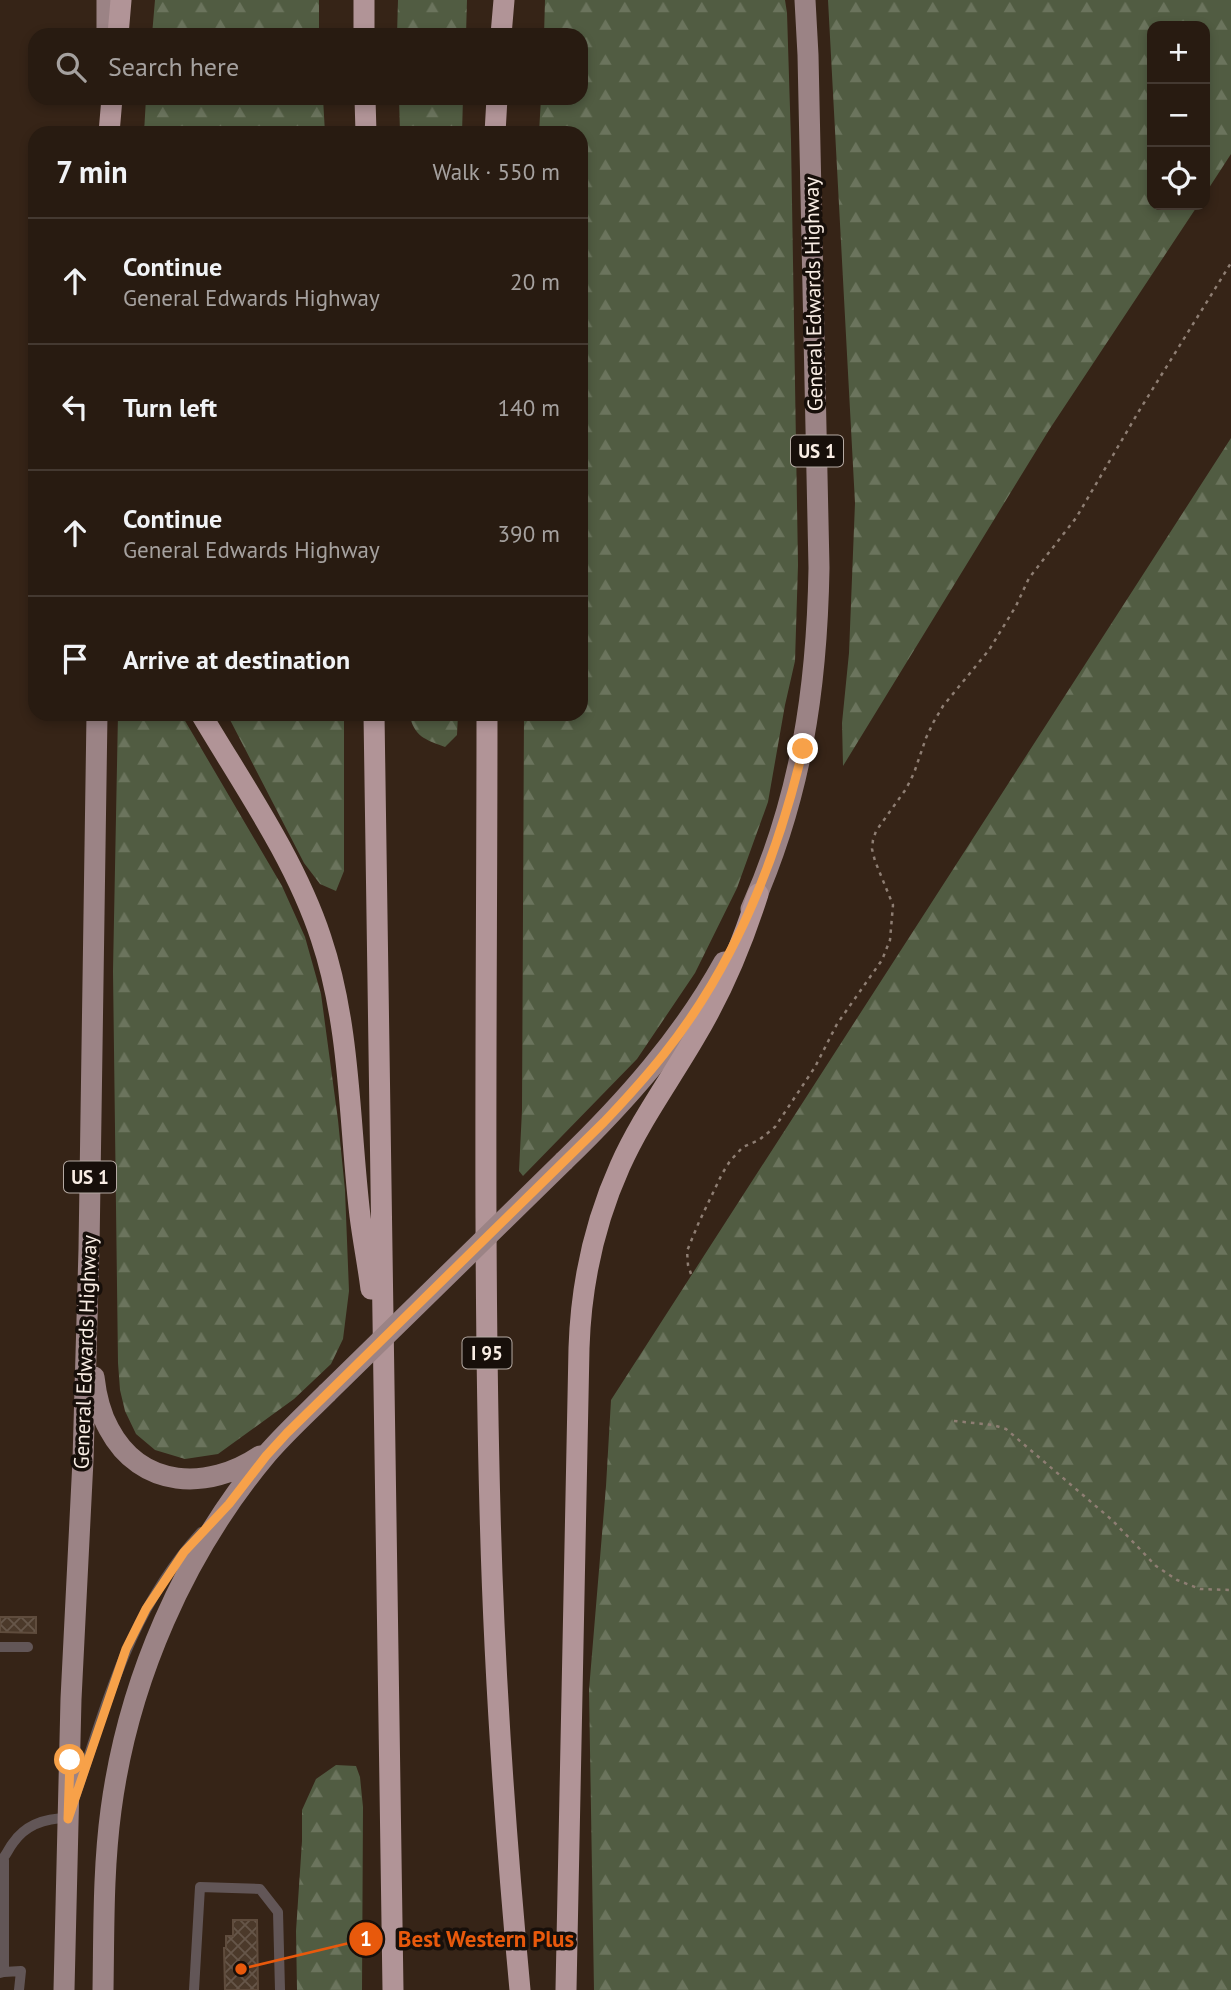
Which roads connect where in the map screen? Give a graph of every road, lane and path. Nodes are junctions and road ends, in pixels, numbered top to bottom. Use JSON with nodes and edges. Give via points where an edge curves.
{"nodes":[{"id":1,"x":107,"y":0,"type":"edge"},
{"id":2,"x":121,"y":0,"type":"edge"},
{"id":3,"x":364,"y":0,"type":"edge"},
{"id":4,"x":504,"y":0,"type":"edge"},
{"id":5,"x":805,"y":0,"type":"edge"},
{"id":6,"x":107,"y":28,"type":"edge"},
{"id":7,"x":119,"y":28,"type":"edge"},
{"id":8,"x":364,"y":28,"type":"edge"},
{"id":9,"x":502,"y":28,"type":"edge"},
{"id":10,"x":106,"y":105,"type":"edge"},
{"id":11,"x":111,"y":105,"type":"edge"},
{"id":12,"x":365,"y":105,"type":"edge"},
{"id":13,"x":497,"y":105,"type":"edge"},
{"id":14,"x":108,"y":126,"type":"edge"},
{"id":15,"x":109,"y":126,"type":"edge"},
{"id":16,"x":366,"y":126,"type":"edge"},
{"id":17,"x":495,"y":126,"type":"edge"},
{"id":18,"x":1231,"y":263,"type":"edge"},
{"id":19,"x":97,"y":721,"type":"edge"},
{"id":20,"x":205,"y":721,"type":"edge"},
{"id":21,"x":374,"y":721,"type":"edge"},
{"id":22,"x":488,"y":721,"type":"edge"},
{"id":23,"x":758,"y":894,"type":"junction"},
{"id":24,"x":89,"y":1249,"type":"junction"},
{"id":25,"x":691,"y":1274,"type":"dead end"},
{"id":26,"x":383,"y":1367,"type":"junction"},
{"id":27,"x":954,"y":1421,"type":"dead end"},
{"id":28,"x":277,"y":1443,"type":"junction"},
{"id":29,"x":229,"y":1504,"type":"junction"},
{"id":30,"x":1231,"y":1590,"type":"edge"},
{"id":31,"x":0,"y":1647,"type":"edge"},
{"id":32,"x":28,"y":1647,"type":"dead end"},
{"id":33,"x":68,"y":1819,"type":"junction"},
{"id":34,"x":2,"y":1861,"type":"edge"},
{"id":35,"x":2,"y":1973,"type":"edge"},
{"id":36,"x":19,"y":1990,"type":"edge"},
{"id":37,"x":64,"y":1990,"type":"edge"},
{"id":38,"x":103,"y":1990,"type":"edge"},
{"id":39,"x":194,"y":1990,"type":"edge"},
{"id":40,"x":280,"y":1990,"type":"edge"},
{"id":41,"x":393,"y":1990,"type":"edge"},
{"id":42,"x":520,"y":1990,"type":"edge"},
{"id":43,"x":566,"y":1990,"type":"edge"}],
"edges":[{"from":1,"to":6,"type":"main road"},
{"from":2,"to":7,"type":"highway"},
{"from":3,"to":8,"type":"highway"},
{"from":4,"to":9,"type":"highway"},
{"from":5,"to":23,"type":"main road","name":"General Edwards Highway","number":"US 1","via":[[818,626],[803,749]]},
{"from":10,"to":14,"type":"main road"},
{"from":11,"to":15,"type":"highway"},
{"from":12,"to":16,"type":"highway"},
{"from":13,"to":17,"type":"highway"},
{"from":18,"to":25,"type":"path","via":[[1076,518],[1029,578],[989,650],[933,723],[914,773],[873,840],[875,861],[893,905],[890,940],[882,960],[775,1127],[743,1147],[722,1174],[687,1251]]},
{"from":19,"to":24,"type":"main road","name":"General Edwards Highway","number":"US 1"},
{"from":20,"to":26,"type":"highway","via":[[290,865],[328,962],[343,1046],[360,1217]]},
{"from":21,"to":26,"type":"highway"},
{"from":22,"to":42,"type":"highway","number":"I 95","via":[[489,1485],[499,1717]]},
{"from":23,"to":28,"type":"main road","name":"General Edwards Highway","number":"US 1","bridge":true,"via":[[716,977],[678,1035],[626,1099]]},
{"from":23,"to":43,"type":"highway","via":[[718,996],[619,1168],[600,1218],[585,1282]]},
{"from":24,"to":28,"type":"main road","via":[[96,1391],[108,1428],[124,1451],[164,1476],[200,1479],[241,1468]]},
{"from":24,"to":33,"type":"main road","name":"General Edwards Highway","number":"US 1"},
{"from":26,"to":41,"type":"highway"},
{"from":27,"to":30,"type":"path","via":[[1006,1429],[1112,1520],[1156,1566],[1200,1589]]},
{"from":28,"to":29,"type":"main road","name":"General Edwards Highway","number":"US 1"},
{"from":29,"to":33,"type":"lane","via":[[184,1552],[139,1622]]},
{"from":29,"to":38,"type":"main road","name":"General Edwards Highway","number":"US 1","via":[[169,1611],[130,1719],[108,1836]]},
{"from":31,"to":32,"type":"lane"},
{"from":33,"to":34,"type":"lane","via":[[48,1819],[24,1831]]},
{"from":33,"to":37,"type":"main road","name":"General Edwards Highway","number":"US 1"},
{"from":34,"to":35,"type":"lane"},
{"from":35,"to":36,"type":"lane","via":[[21,1971]]},
{"from":39,"to":40,"type":"lane","via":[[200,1886],[260,1889],[278,1912]]}]}
